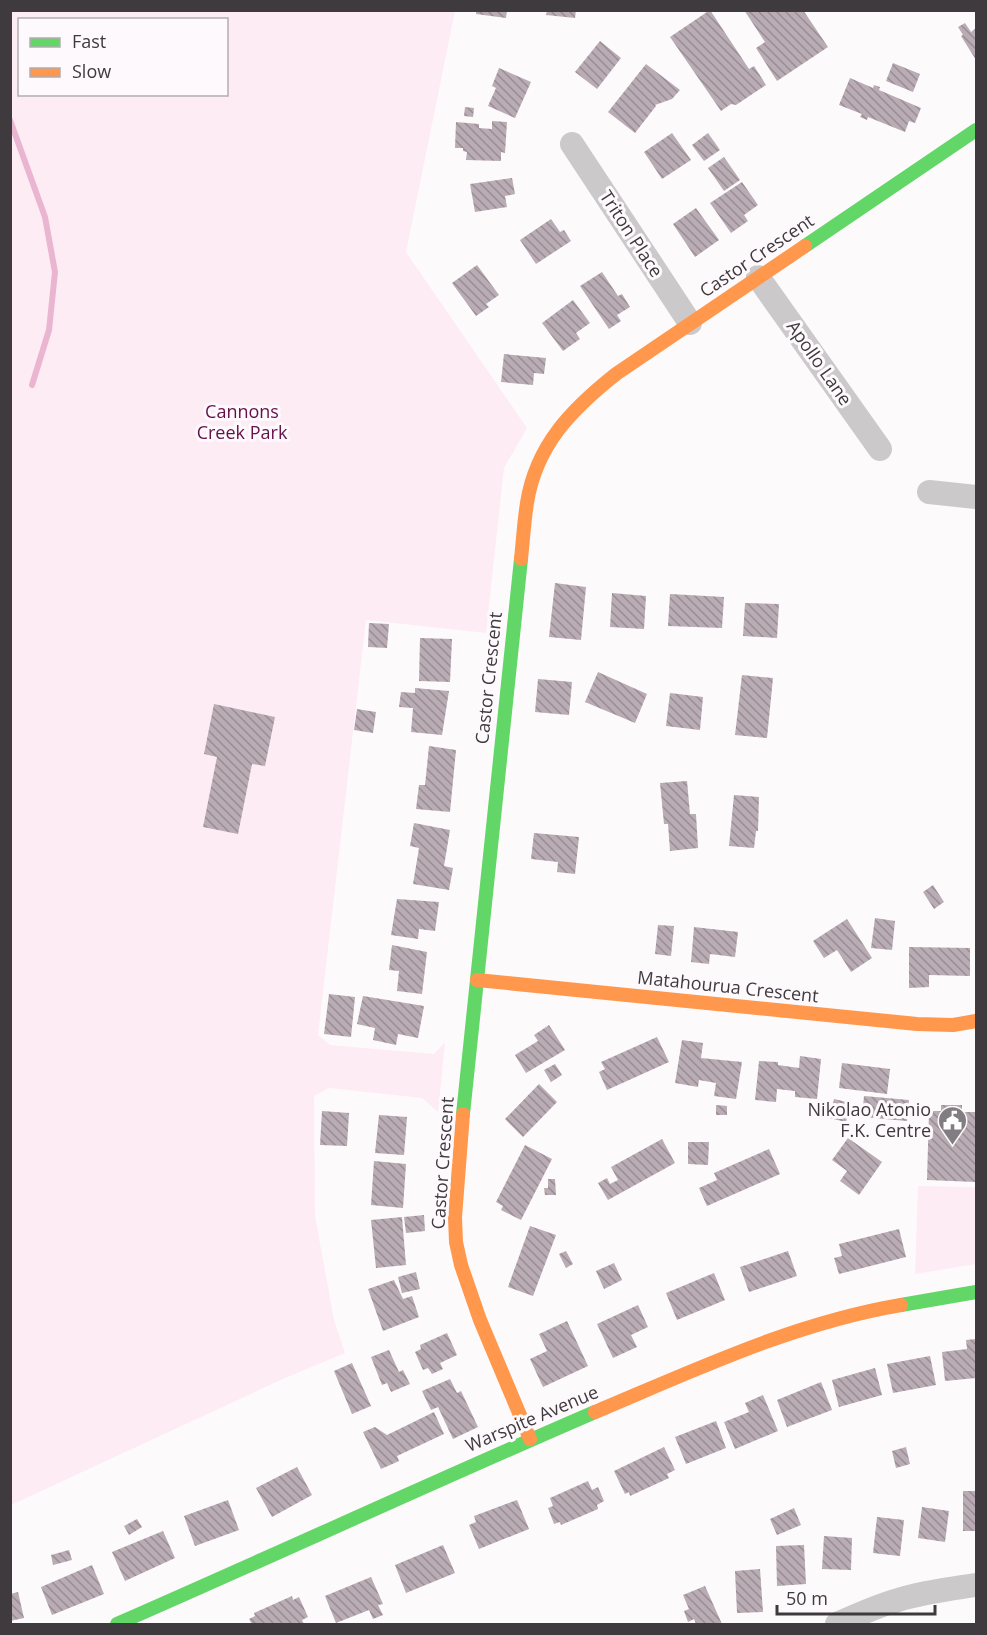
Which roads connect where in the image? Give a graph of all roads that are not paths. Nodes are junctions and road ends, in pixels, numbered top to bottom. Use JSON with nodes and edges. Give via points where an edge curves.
{"nodes":[{"id":1,"x":976,"y":129,"type":"edge"},
{"id":2,"x":572,"y":144,"type":"dead end"},
{"id":3,"x":758,"y":277,"type":"junction"},
{"id":4,"x":690,"y":323,"type":"junction"},
{"id":5,"x":880,"y":449,"type":"dead end"},
{"id":6,"x":930,"y":492,"type":"dead end"},
{"id":7,"x":976,"y":497,"type":"edge"},
{"id":8,"x":477,"y":980,"type":"junction"},
{"id":9,"x":976,"y":1021,"type":"edge"},
{"id":10,"x":976,"y":1292,"type":"edge"},
{"id":11,"x":530,"y":1439,"type":"junction"},
{"id":12,"x":976,"y":1585,"type":"edge"},
{"id":13,"x":117,"y":1624,"type":"edge"},
{"id":14,"x":837,"y":1624,"type":"edge"}],
"edges":[{"from":1,"to":3,"type":"street","name":"Castor Crescent"},
{"from":2,"to":4,"type":"street","name":"Triton Place"},
{"from":3,"to":4,"type":"street","name":"Castor Crescent"},
{"from":3,"to":5,"type":"street","name":"Apollo Lane"},
{"from":4,"to":8,"type":"street","name":"Castor Crescent","via":[[587,397],[545,449],[533,479],[522,546]]},
{"from":6,"to":7,"type":"street"},
{"from":8,"to":9,"type":"street","name":"Matahourua Crescent","via":[[917,1024]]},
{"from":8,"to":11,"type":"street","name":"Castor Crescent","via":[[456,1181],[456,1242],[467,1288]]},
{"from":10,"to":11,"type":"street","name":"Warspite Avenue","via":[[893,1306],[775,1338]]},
{"from":11,"to":13,"type":"street","name":"Warspite Avenue"},
{"from":12,"to":14,"type":"street","via":[[899,1599]]}]}
